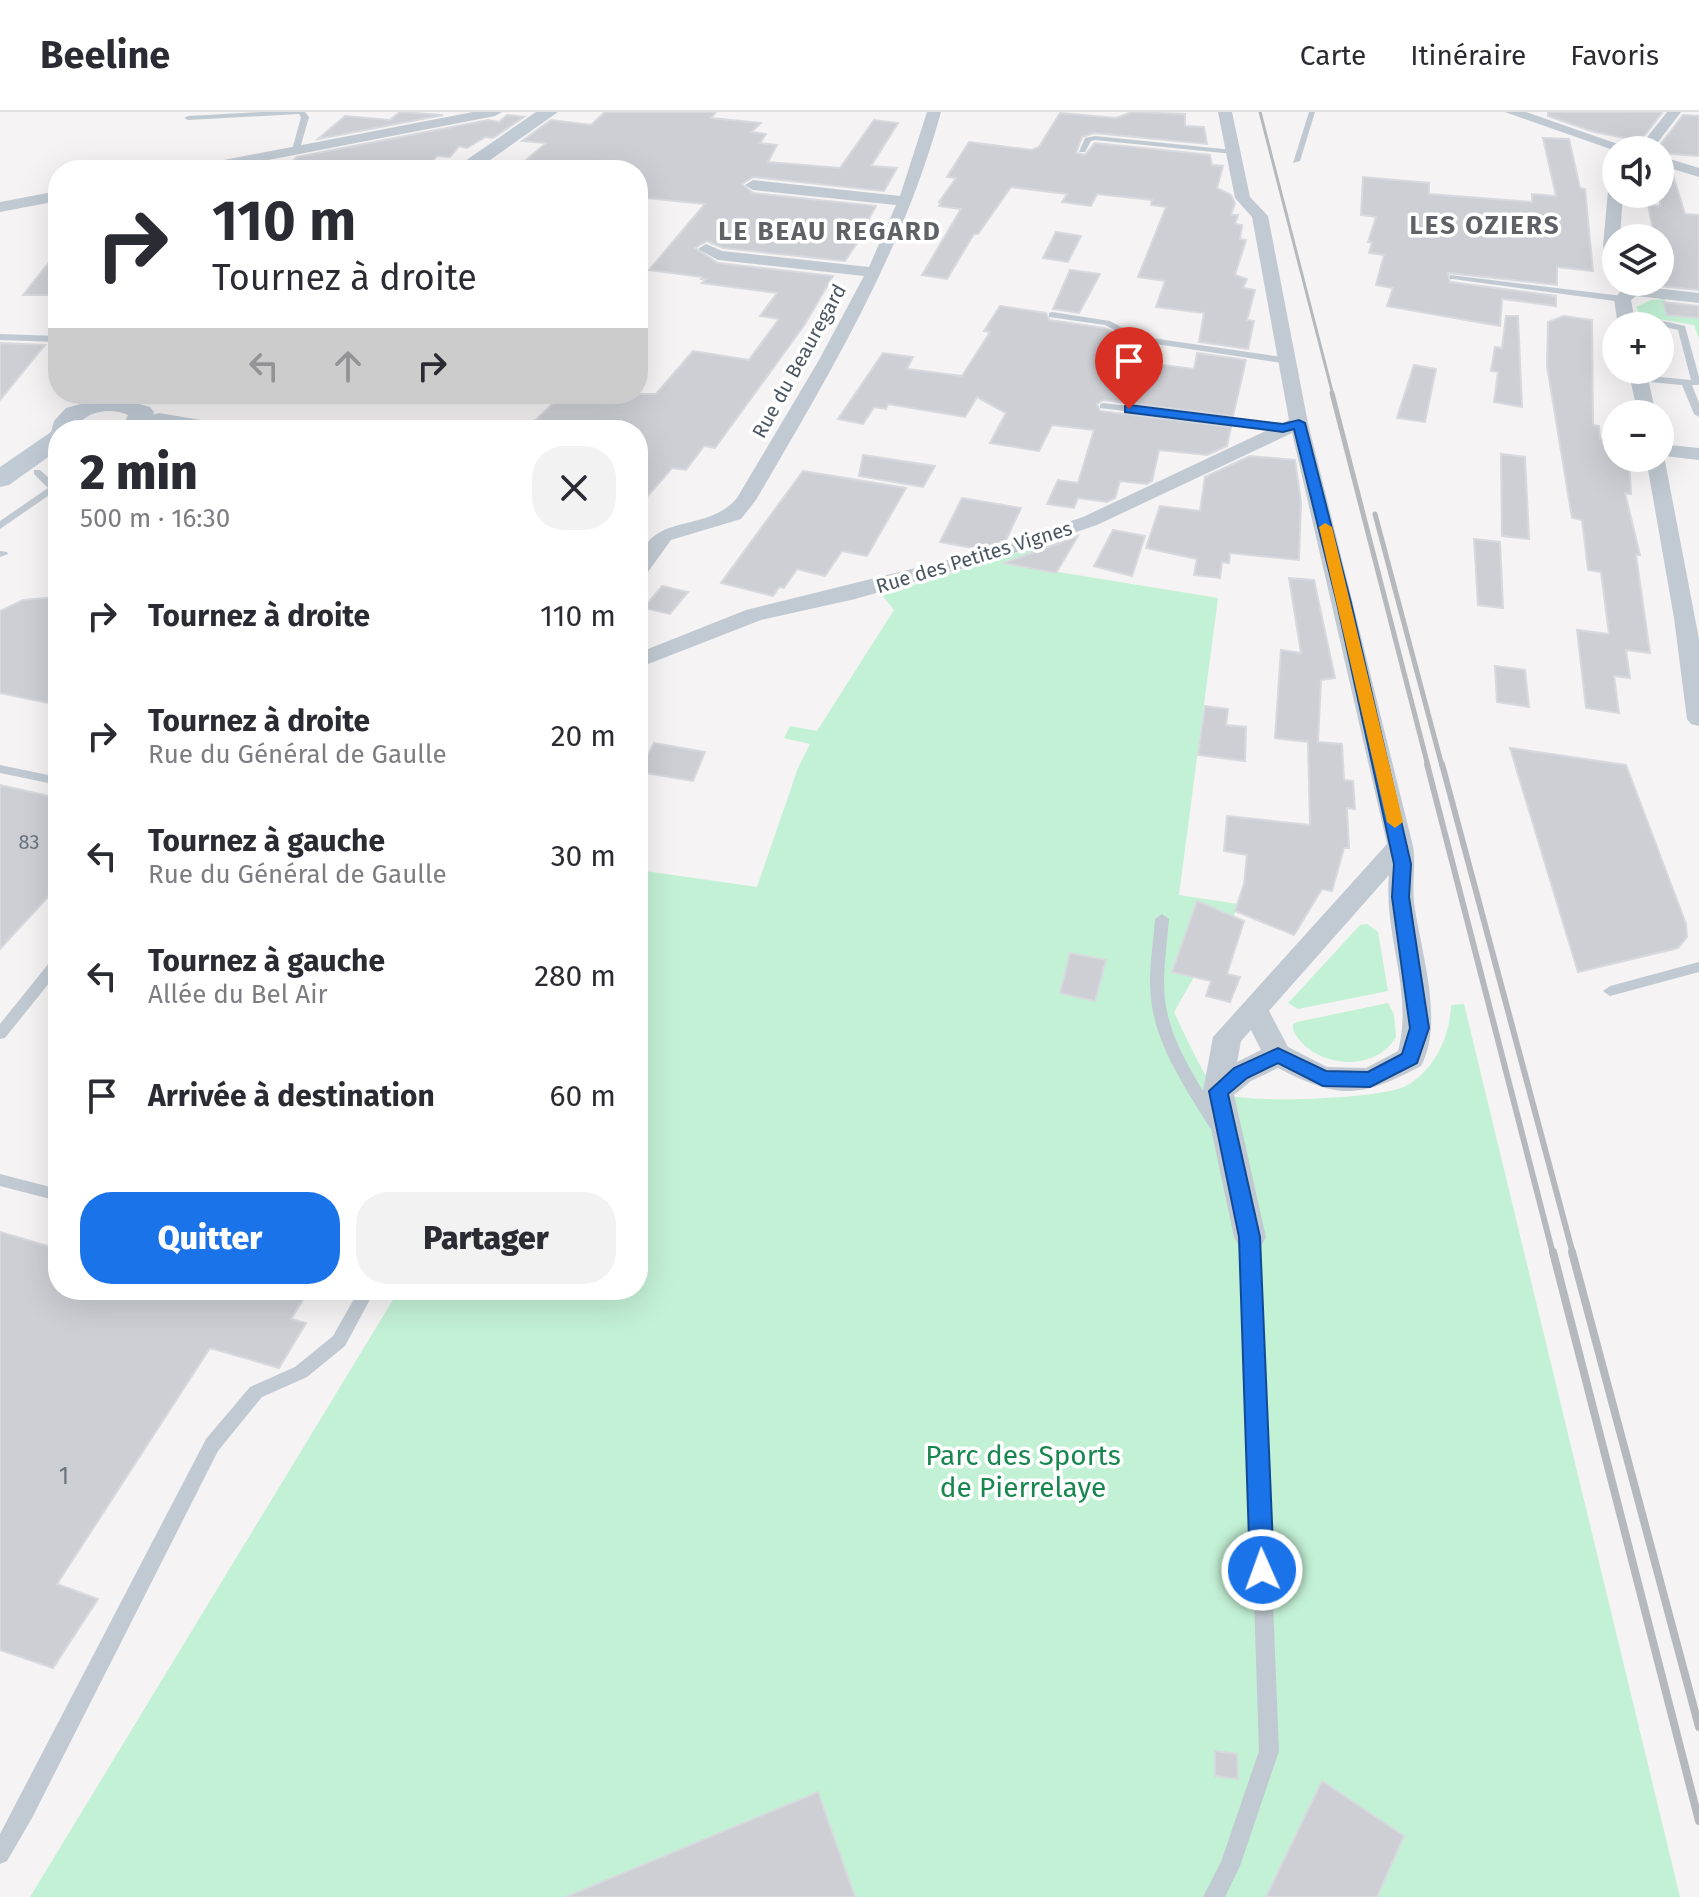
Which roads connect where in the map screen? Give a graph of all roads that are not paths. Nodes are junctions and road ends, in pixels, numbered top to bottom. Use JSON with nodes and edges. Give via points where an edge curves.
{"nodes":[{"id":1,"x":495,"y":112,"type":"edge"},
{"id":2,"x":549,"y":112,"type":"edge"},
{"id":3,"x":569,"y":112,"type":"edge"},
{"id":4,"x":934,"y":112,"type":"edge"},
{"id":5,"x":1225,"y":112,"type":"edge"},
{"id":6,"x":1312,"y":112,"type":"edge"},
{"id":7,"x":1512,"y":112,"type":"edge"},
{"id":8,"x":1674,"y":112,"type":"edge"},
{"id":9,"x":188,"y":118,"type":"dead end"},
{"id":10,"x":1655,"y":136,"type":"edge"},
{"id":11,"x":1602,"y":141,"type":"edge"},
{"id":12,"x":296,"y":150,"type":"junction"},
{"id":13,"x":1082,"y":150,"type":"dead end"},
{"id":14,"x":1233,"y":152,"type":"junction"},
{"id":15,"x":244,"y":160,"type":"edge"},
{"id":16,"x":477,"y":160,"type":"edge"},
{"id":17,"x":498,"y":160,"type":"edge"},
{"id":18,"x":1296,"y":161,"type":"dead end"},
{"id":19,"x":1674,"y":165,"type":"edge"},
{"id":20,"x":1699,"y":173,"type":"edge"},
{"id":21,"x":753,"y":185,"type":"dead end"},
{"id":22,"x":48,"y":198,"type":"edge"},
{"id":23,"x":907,"y":201,"type":"junction"},
{"id":24,"x":0,"y":207,"type":"edge"},
{"id":25,"x":706,"y":249,"type":"dead end"},
{"id":26,"x":873,"y":272,"type":"junction"},
{"id":27,"x":1453,"y":277,"type":"dead end"},
{"id":28,"x":1699,"y":298,"type":"edge"},
{"id":29,"x":1625,"y":303,"type":"edge"},
{"id":30,"x":1052,"y":315,"type":"dead end"},
{"id":31,"x":0,"y":337,"type":"edge"},
{"id":32,"x":48,"y":339,"type":"edge"},
{"id":33,"x":1289,"y":361,"type":"junction"},
{"id":34,"x":1674,"y":380,"type":"edge"},
{"id":35,"x":1686,"y":382,"type":"junction"},
{"id":36,"x":1103,"y":406,"type":"dead end"},
{"id":37,"x":135,"y":409,"type":"edge"},
{"id":38,"x":1699,"y":414,"type":"edge"},
{"id":39,"x":66,"y":420,"type":"edge"},
{"id":40,"x":183,"y":420,"type":"edge"},
{"id":41,"x":1291,"y":426,"type":"junction"},
{"id":42,"x":48,"y":445,"type":"edge"},
{"id":43,"x":1674,"y":451,"type":"edge"},
{"id":44,"x":1699,"y":454,"type":"edge"},
{"id":45,"x":47,"y":465,"type":"edge"},
{"id":46,"x":1659,"y":472,"type":"edge"},
{"id":47,"x":0,"y":479,"type":"edge"},
{"id":48,"x":48,"y":492,"type":"edge"},
{"id":49,"x":0,"y":497,"type":"edge"},
{"id":50,"x":0,"y":526,"type":"edge"},
{"id":51,"x":648,"y":558,"type":"edge"},
{"id":52,"x":1692,"y":614,"type":"edge"},
{"id":53,"x":648,"y":657,"type":"edge"},
{"id":54,"x":1699,"y":719,"type":"edge"},
{"id":55,"x":0,"y":769,"type":"edge"},
{"id":56,"x":48,"y":779,"type":"edge"},
{"id":57,"x":1400,"y":846,"type":"junction"},
{"id":58,"x":1162,"y":919,"type":"dead end"},
{"id":59,"x":1699,"y":967,"type":"edge"},
{"id":60,"x":48,"y":974,"type":"edge"},
{"id":61,"x":1610,"y":991,"type":"dead end"},
{"id":62,"x":1254,"y":1009,"type":"junction"},
{"id":63,"x":0,"y":1034,"type":"edge"},
{"id":64,"x":1278,"y":1055,"type":"junction"},
{"id":65,"x":1218,"y":1091,"type":"junction"},
{"id":66,"x":1233,"y":1153,"type":"junction"},
{"id":67,"x":0,"y":1180,"type":"edge"},
{"id":68,"x":48,"y":1192,"type":"edge"},
{"id":69,"x":1250,"y":1237,"type":"joint"},
{"id":70,"x":362,"y":1300,"type":"edge"},
{"id":71,"x":0,"y":1854,"type":"edge"},
{"id":72,"x":1214,"y":1897,"type":"edge"}],
"edges":[{"from":1,"to":12,"type":"street"},
{"from":2,"to":16,"type":"main road"},
{"from":3,"to":17,"type":"main road"},
{"from":4,"to":23,"type":"street","name":"Rue du Beauregard"},
{"from":5,"to":14,"type":"street"},
{"from":6,"to":18,"type":"lane"},
{"from":7,"to":11,"type":"street"},
{"from":8,"to":10,"type":"street"},
{"from":9,"to":12,"type":"lane","via":[[301,112],[305,117]]},
{"from":12,"to":15,"type":"street"},
{"from":13,"to":14,"type":"lane","via":[[1095,138]]},
{"from":14,"to":33,"type":"street","via":[[1243,198],[1260,216]]},
{"from":19,"to":20,"type":"street"},
{"from":21,"to":23,"type":"street"},
{"from":22,"to":24,"type":"street"},
{"from":23,"to":26,"type":"street","name":"Rue du Beauregard"},
{"from":25,"to":26,"type":"street","via":[[718,255]]},
{"from":26,"to":51,"type":"street","name":"Rue du Beauregard","via":[[746,500],[734,515],[664,536]]},
{"from":27,"to":29,"type":"lane"},
{"from":28,"to":29,"type":"street"},
{"from":29,"to":35,"type":"lane","via":[[1682,328],[1696,383]]},
{"from":30,"to":33,"type":"lane","via":[[1107,323],[1136,338]]},
{"from":31,"to":32,"type":"lane"},
{"from":33,"to":41,"type":"street"},
{"from":34,"to":35,"type":"lane"},
{"from":35,"to":38,"type":"lane"},
{"from":36,"to":41,"type":"lane"},
{"from":37,"to":39,"type":"main road","via":[[79,411]]},
{"from":37,"to":40,"type":"lane"},
{"from":41,"to":53,"type":"street","name":"Rue des Petites Vignes","via":[[1090,521],[983,557],[754,615]]},
{"from":41,"to":57,"type":"street"},
{"from":42,"to":47,"type":"main road"},
{"from":43,"to":44,"type":"street"},
{"from":45,"to":49,"type":"main road"},
{"from":46,"to":52,"type":"street"},
{"from":48,"to":50,"type":"lane"},
{"from":52,"to":54,"type":"street"},
{"from":55,"to":56,"type":"lane"},
{"from":57,"to":62,"type":"street"},
{"from":57,"to":64,"type":"street","via":[[1400,897],[1419,1028],[1411,1058],[1370,1079],[1323,1078]]},
{"from":58,"to":66,"type":"lane","via":[[1156,972],[1159,1011],[1176,1055]]},
{"from":59,"to":61,"type":"lane"},
{"from":60,"to":63,"type":"lane"},
{"from":62,"to":64,"type":"street"},
{"from":62,"to":65,"type":"street","via":[[1227,1037]]},
{"from":64,"to":65,"type":"street"},
{"from":65,"to":66,"type":"street"},
{"from":66,"to":69,"type":"street"},
{"from":67,"to":68,"type":"lane"},
{"from":69,"to":72,"type":"lane","via":[[1269,1751],[1230,1866]]},
{"from":70,"to":71,"type":"lane","via":[[339,1341],[301,1372],[256,1392],[212,1445]]}]}
